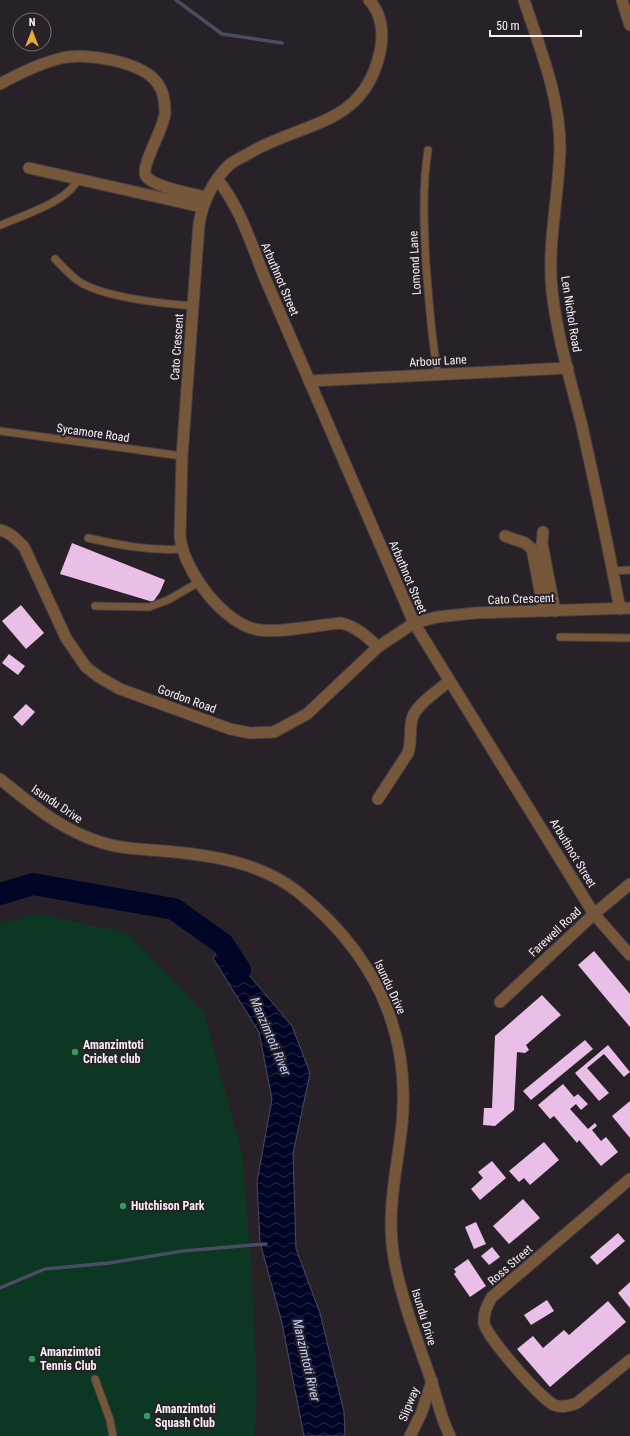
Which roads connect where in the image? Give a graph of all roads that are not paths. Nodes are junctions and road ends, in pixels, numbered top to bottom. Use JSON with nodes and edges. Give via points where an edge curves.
{"nodes":[{"id":1,"x":370,"y":0,"type":"edge"},
{"id":2,"x":524,"y":0,"type":"edge"},
{"id":3,"x":622,"y":0,"type":"edge"},
{"id":4,"x":630,"y":25,"type":"edge"},
{"id":5,"x":0,"y":84,"type":"edge"},
{"id":6,"x":428,"y":150,"type":"dead end"},
{"id":7,"x":29,"y":168,"type":"dead end"},
{"id":8,"x":78,"y":179,"type":"junction"},
{"id":9,"x":217,"y":179,"type":"junction"},
{"id":10,"x":204,"y":202,"type":"junction"},
{"id":11,"x":1,"y":225,"type":"edge"},
{"id":12,"x":55,"y":259,"type":"dead end"},
{"id":13,"x":194,"y":306,"type":"junction"},
{"id":14,"x":568,"y":368,"type":"junction"},
{"id":15,"x":438,"y":374,"type":"junction"},
{"id":16,"x":309,"y":381,"type":"junction"},
{"id":17,"x":0,"y":431,"type":"edge"},
{"id":18,"x":182,"y":456,"type":"junction"},
{"id":19,"x":0,"y":530,"type":"edge"},
{"id":20,"x":543,"y":532,"type":"dead end"},
{"id":21,"x":505,"y":536,"type":"dead end"},
{"id":22,"x":88,"y":538,"type":"dead end"},
{"id":23,"x":182,"y":549,"type":"junction"},
{"id":24,"x":630,"y":570,"type":"edge"},
{"id":25,"x":613,"y":571,"type":"junction"},
{"id":26,"x":199,"y":582,"type":"junction"},
{"id":27,"x":95,"y":606,"type":"dead end"},
{"id":28,"x":625,"y":609,"type":"edge"},
{"id":29,"x":550,"y":611,"type":"junction"},
{"id":30,"x":414,"y":623,"type":"junction"},
{"id":31,"x":560,"y":637,"type":"dead end"},
{"id":32,"x":630,"y":638,"type":"edge"},
{"id":33,"x":378,"y":648,"type":"junction"},
{"id":34,"x":449,"y":681,"type":"junction"},
{"id":35,"x":0,"y":779,"type":"edge"},
{"id":36,"x":378,"y":799,"type":"dead end"},
{"id":37,"x":630,"y":884,"type":"edge"},
{"id":38,"x":594,"y":914,"type":"junction"},
{"id":39,"x":630,"y":955,"type":"edge"},
{"id":40,"x":500,"y":1002,"type":"dead end"},
{"id":41,"x":630,"y":1179,"type":"edge"},
{"id":42,"x":630,"y":1360,"type":"edge"},
{"id":43,"x":94,"y":1379,"type":"dead end"},
{"id":44,"x":432,"y":1382,"type":"junction"},
{"id":45,"x":113,"y":1436,"type":"edge"},
{"id":46,"x":410,"y":1436,"type":"edge"},
{"id":47,"x":450,"y":1436,"type":"edge"}],
"edges":[{"from":1,"to":9,"type":"street","name":"Cato Crescent","via":[[383,32],[376,67],[362,95],[344,110],[324,121],[262,146],[230,164]]},
{"from":2,"to":14,"type":"street","name":"Len Nichol Road","via":[[551,83],[559,129],[560,149],[551,276],[553,298]]},
{"from":3,"to":4,"type":"street"},
{"from":5,"to":10,"type":"street","via":[[37,65],[64,57],[109,59],[144,70],[158,83],[163,95],[165,113],[162,129],[146,163],[146,176],[150,180]]},
{"from":6,"to":15,"type":"lane","name":"Lomond Lane","via":[[424,188],[424,231],[431,334]]},
{"from":7,"to":8,"type":"street"},
{"from":8,"to":10,"type":"street"},
{"from":8,"to":11,"type":"lane","via":[[69,192],[57,200]]},
{"from":9,"to":10,"type":"street","name":"Cato Crescent"},
{"from":9,"to":16,"type":"street","name":"Arbuthnot Street","via":[[234,204]]},
{"from":10,"to":13,"type":"street","name":"Cato Crescent","via":[[199,224]]},
{"from":12,"to":13,"type":"lane","via":[[78,281],[91,288],[147,301]]},
{"from":13,"to":18,"type":"street","name":"Cato Crescent"},
{"from":14,"to":15,"type":"street","name":"Arbour Lane"},
{"from":14,"to":25,"type":"street","name":"Len Nichol Road"},
{"from":15,"to":16,"type":"street","name":"Arbour Lane"},
{"from":16,"to":30,"type":"street","name":"Arbuthnot Street"},
{"from":17,"to":18,"type":"lane","name":"Sycamore Road"},
{"from":18,"to":23,"type":"street","name":"Cato Crescent"},
{"from":19,"to":33,"type":"street","name":"Gordon Road","via":[[6,531],[24,547],[66,638],[86,667],[120,689],[230,729],[250,733],[274,732],[292,723],[307,714]]},
{"from":20,"to":29,"type":"street","via":[[542,544]]},
{"from":21,"to":29,"type":"street","via":[[525,542],[532,549]]},
{"from":22,"to":23,"type":"lane","via":[[135,548]]},
{"from":23,"to":26,"type":"street","name":"Cato Crescent"},
{"from":24,"to":25,"type":"lane"},
{"from":25,"to":28,"type":"street","name":"Len Nichol Road"},
{"from":26,"to":27,"type":"lane","via":[[168,600],[149,607]]},
{"from":26,"to":33,"type":"street","name":"Cato Crescent","via":[[212,598],[239,622],[259,630],[341,623],[362,632]]},
{"from":28,"to":29,"type":"street","name":"Cato Crescent"},
{"from":29,"to":30,"type":"street","name":"Cato Crescent","via":[[475,613]]},
{"from":30,"to":33,"type":"street","name":"Gordon Road"},
{"from":30,"to":34,"type":"street","name":"Arbuthnot Street"},
{"from":31,"to":32,"type":"lane"},
{"from":34,"to":36,"type":"street","via":[[412,717],[408,753]]},
{"from":34,"to":38,"type":"street","name":"Arbuthnot Street"},
{"from":35,"to":44,"type":"street","name":"Isundu Drive","via":[[42,812],[82,836],[118,847],[190,853],[234,861],[269,874],[292,888],[328,917],[362,959],[388,1009],[402,1062],[402,1123],[392,1205],[392,1243],[398,1275]]},
{"from":37,"to":38,"type":"street","name":"Farewell Road"},
{"from":38,"to":39,"type":"street","name":"Arbuthnot Street"},
{"from":38,"to":40,"type":"street","name":"Farewell Road"},
{"from":41,"to":42,"type":"street","name":"Ross Street","via":[[492,1297],[485,1311],[484,1323],[489,1336],[540,1395],[559,1406],[577,1403]]},
{"from":43,"to":45,"type":"lane","via":[[110,1420]]},
{"from":44,"to":46,"type":"street","name":"Slipway"},
{"from":44,"to":47,"type":"street","name":"Isundu Drive"}]}
